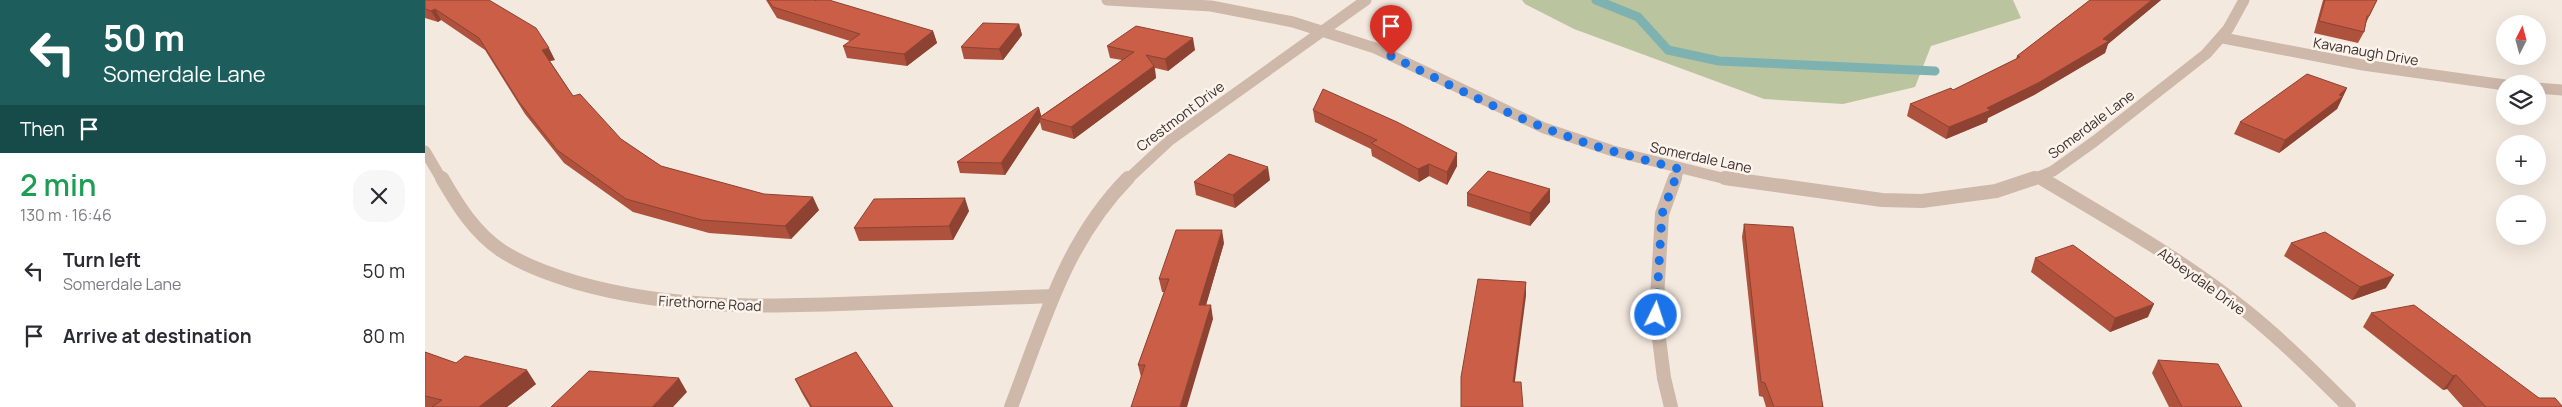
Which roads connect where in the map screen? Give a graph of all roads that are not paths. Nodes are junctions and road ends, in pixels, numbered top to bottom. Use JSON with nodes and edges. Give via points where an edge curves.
{"nodes":[{"id":1,"x":1107,"y":0,"type":"edge"},
{"id":2,"x":1366,"y":0,"type":"edge"},
{"id":3,"x":2244,"y":0,"type":"edge"},
{"id":4,"x":1325,"y":30,"type":"junction"},
{"id":5,"x":2223,"y":38,"type":"junction"},
{"id":6,"x":2496,"y":84,"type":"edge"},
{"id":7,"x":2546,"y":89,"type":"edge"},
{"id":8,"x":2562,"y":90,"type":"edge"},
{"id":9,"x":425,"y":151,"type":"edge"},
{"id":10,"x":1679,"y":169,"type":"junction"},
{"id":11,"x":2039,"y":177,"type":"junction"},
{"id":12,"x":1053,"y":296,"type":"junction"},
{"id":13,"x":1011,"y":407,"type":"edge"},
{"id":14,"x":1671,"y":407,"type":"edge"},
{"id":15,"x":2349,"y":407,"type":"edge"}],
"edges":[{"from":1,"to":4,"type":"street","name":"Somerdale Lane","via":[[1211,6]]},
{"from":2,"to":4,"type":"street","name":"Crestmont Drive"},
{"from":3,"to":5,"type":"street","name":"Somerdale Lane"},
{"from":4,"to":10,"type":"street","name":"Somerdale Lane","via":[[1375,48],[1544,128]]},
{"from":4,"to":12,"type":"street","name":"Crestmont Drive","via":[[1143,162],[1108,198],[1079,238]]},
{"from":5,"to":6,"type":"street","name":"Kavanaugh Drive","via":[[2338,62]]},
{"from":5,"to":11,"type":"street","name":"Somerdale Lane","via":[[2095,141],[2053,171]]},
{"from":7,"to":8,"type":"street"},
{"from":9,"to":12,"type":"street","name":"Firethorne Road","via":[[483,236],[540,271],[593,289],[657,301],[731,306]]},
{"from":10,"to":11,"type":"street","name":"Somerdale Lane","via":[[1781,188],[1922,201],[1996,191]]},
{"from":10,"to":14,"type":"street","via":[[1662,214],[1656,315]]},
{"from":11,"to":15,"type":"street","name":"Abbeydale Drive","via":[[2147,241],[2213,287],[2311,369]]},
{"from":12,"to":13,"type":"street","name":"Crestmont Drive"}]}
